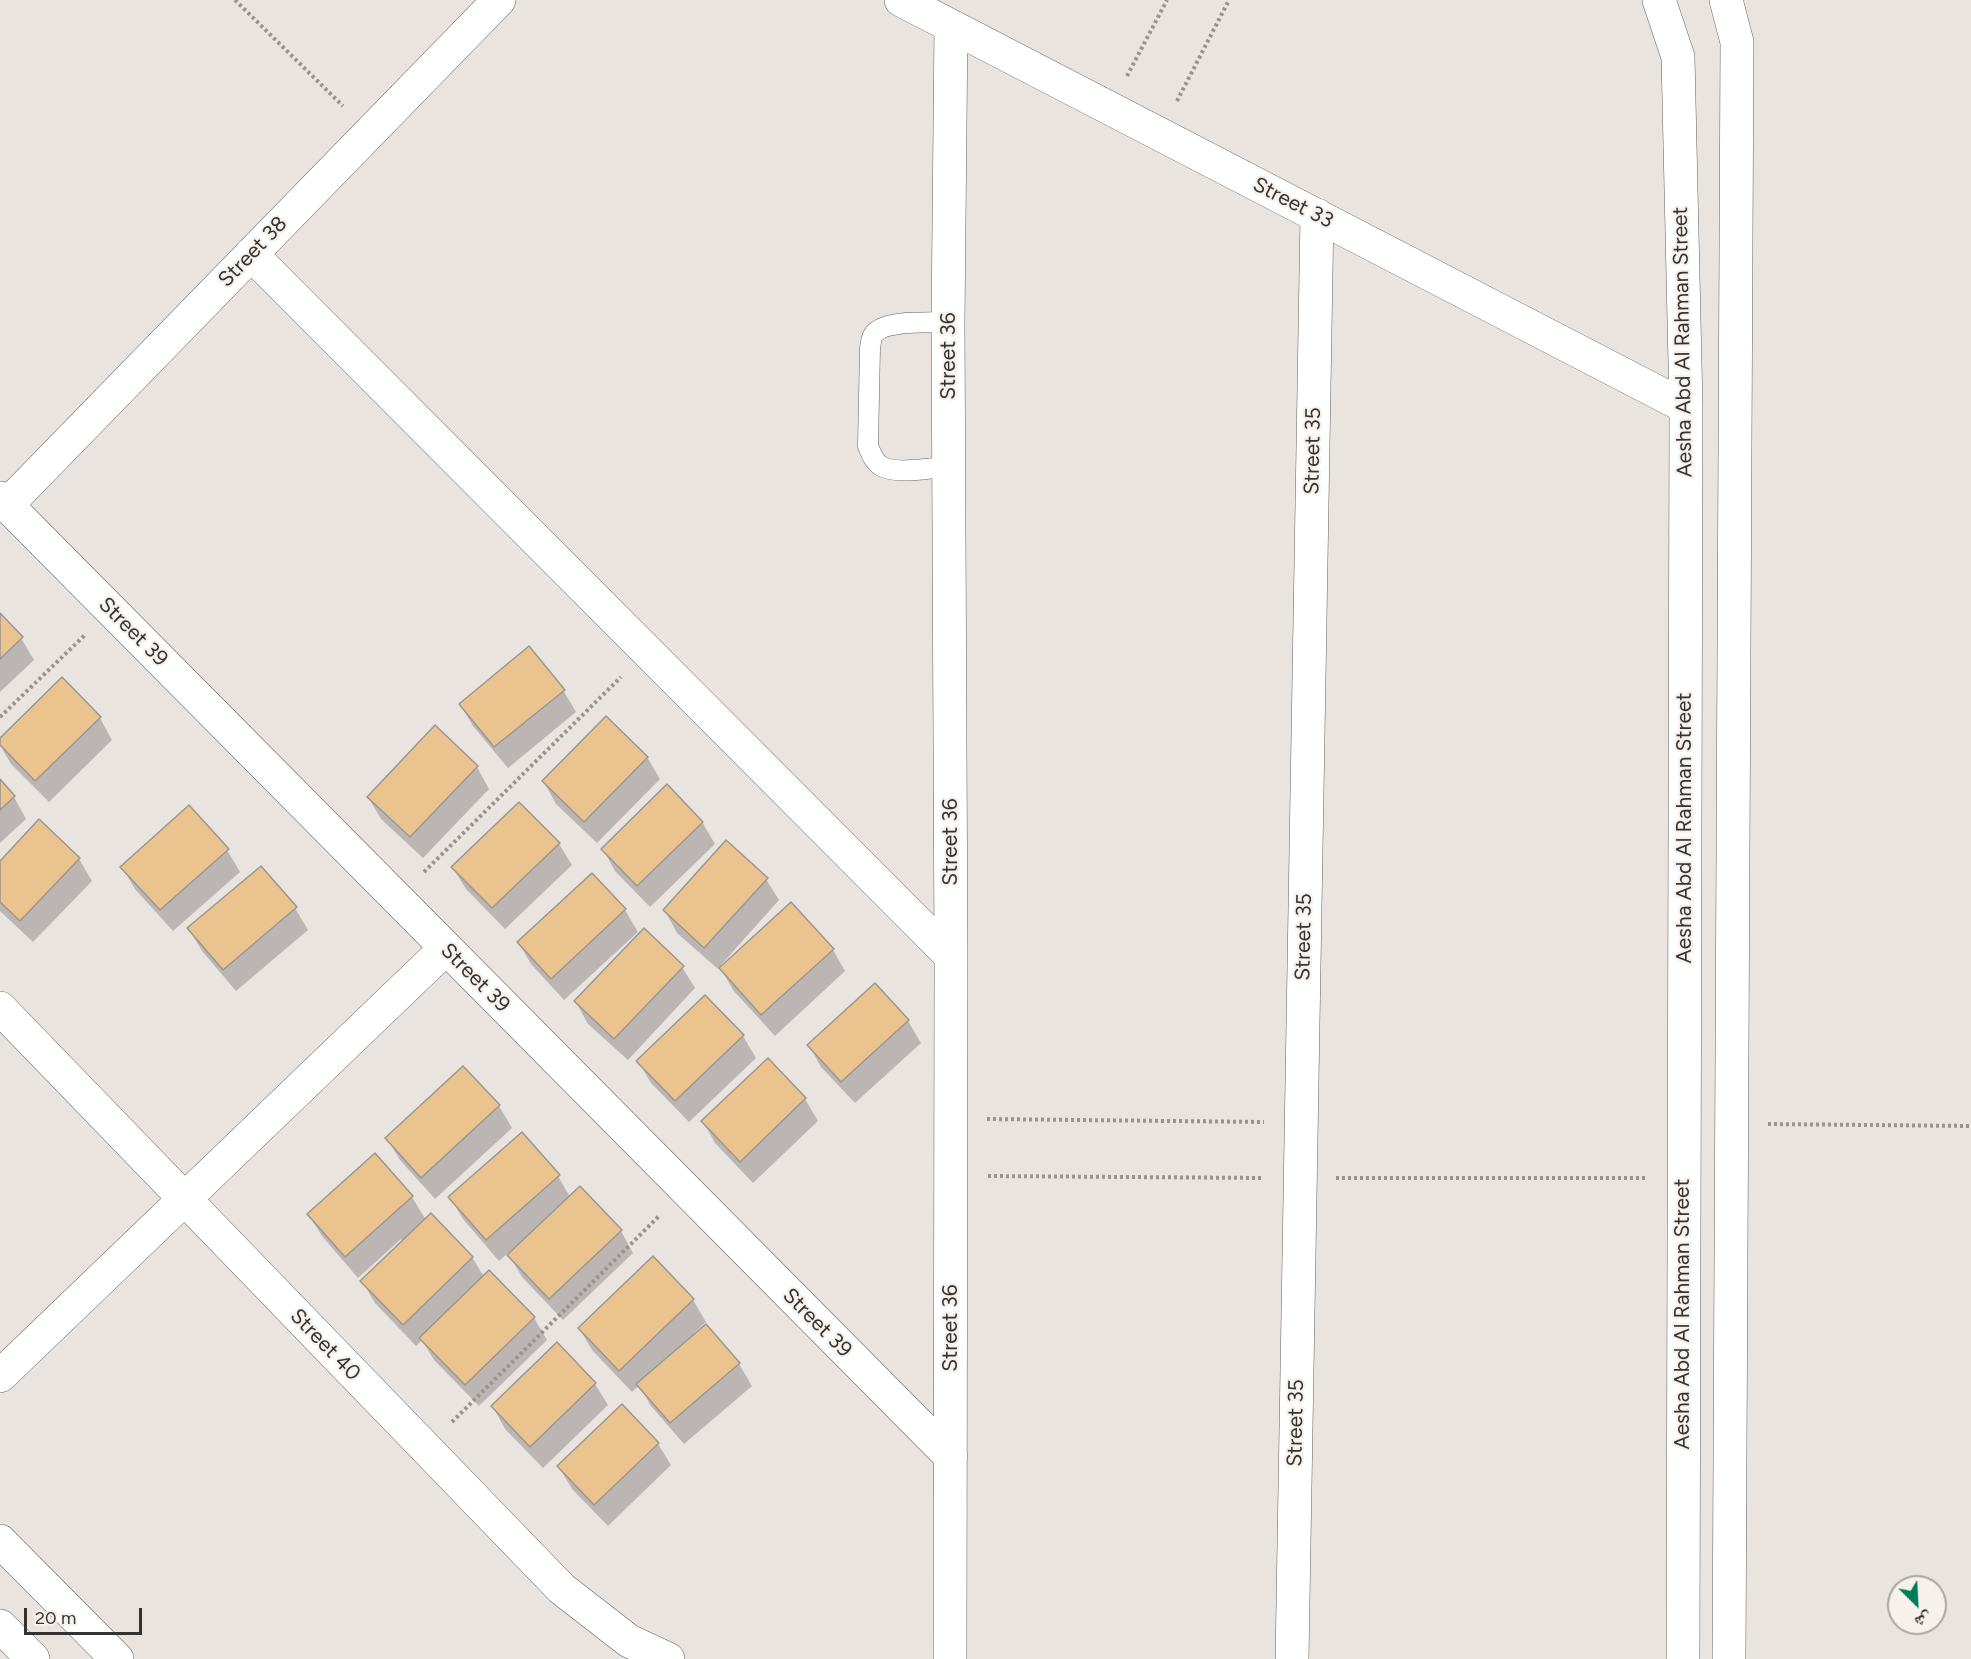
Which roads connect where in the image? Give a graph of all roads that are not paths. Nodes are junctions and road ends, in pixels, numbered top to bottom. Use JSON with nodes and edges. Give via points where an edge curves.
{"nodes":[{"id":1,"x":499,"y":0,"type":"edge"},
{"id":2,"x":901,"y":0,"type":"edge"},
{"id":3,"x":1659,"y":0,"type":"edge"},
{"id":4,"x":1726,"y":0,"type":"edge"},
{"id":5,"x":951,"y":26,"type":"junction"},
{"id":6,"x":1317,"y":215,"type":"junction"},
{"id":7,"x":251,"y":254,"type":"junction"},
{"id":8,"x":948,"y":322,"type":"junction"},
{"id":9,"x":1686,"y":407,"type":"junction"},
{"id":10,"x":949,"y":466,"type":"junction"},
{"id":11,"x":4,"y":501,"type":"edge"},
{"id":12,"x":446,"y":948,"type":"junction"},
{"id":13,"x":951,"y":956,"type":"junction"},
{"id":14,"x":0,"y":1008,"type":"edge"},
{"id":15,"x":184,"y":1199,"type":"junction"},
{"id":16,"x":0,"y":1376,"type":"edge"},
{"id":17,"x":951,"y":1458,"type":"junction"},
{"id":18,"x":0,"y":1541,"type":"edge"},
{"id":19,"x":0,"y":1626,"type":"edge"},
{"id":20,"x":33,"y":1659,"type":"edge"},
{"id":21,"x":117,"y":1659,"type":"edge"},
{"id":22,"x":668,"y":1659,"type":"edge"},
{"id":23,"x":950,"y":1659,"type":"edge"},
{"id":24,"x":1292,"y":1659,"type":"edge"},
{"id":25,"x":1683,"y":1659,"type":"edge"},
{"id":26,"x":1730,"y":1659,"type":"edge"}],
"edges":[{"from":1,"to":7,"type":"street","name":"Street 38"},
{"from":2,"to":5,"type":"street","name":"Street 33"},
{"from":3,"to":9,"type":"street","name":"Aesha Abd Al Rahman Street","via":[[1678,57]]},
{"from":4,"to":26,"type":"street","via":[[1737,42]]},
{"from":5,"to":6,"type":"street","name":"Street 33"},
{"from":5,"to":8,"type":"street","name":"Street 36"},
{"from":6,"to":9,"type":"street","name":"Street 33"},
{"from":6,"to":24,"type":"street","name":"Street 35"},
{"from":7,"to":11,"type":"street","name":"Street 38"},
{"from":7,"to":13,"type":"street"},
{"from":8,"to":10,"type":"street","name":"Street 36"},
{"from":8,"to":10,"type":"lane","via":[[882,326],[873,335],[868,446],[881,466],[893,471]]},
{"from":9,"to":25,"type":"street","name":"Aesha Abd Al Rahman Street"},
{"from":10,"to":13,"type":"street","name":"Street 36"},
{"from":11,"to":12,"type":"street","name":"Street 39"},
{"from":12,"to":15,"type":"street"},
{"from":12,"to":17,"type":"street","name":"Street 39"},
{"from":13,"to":17,"type":"street","name":"Street 36"},
{"from":14,"to":15,"type":"street","name":"Street 40"},
{"from":15,"to":16,"type":"street"},
{"from":15,"to":22,"type":"street","name":"Street 40","via":[[562,1588],[629,1641]]},
{"from":17,"to":23,"type":"street","name":"Street 36"},
{"from":18,"to":21,"type":"street"},
{"from":19,"to":20,"type":"street"}]}
